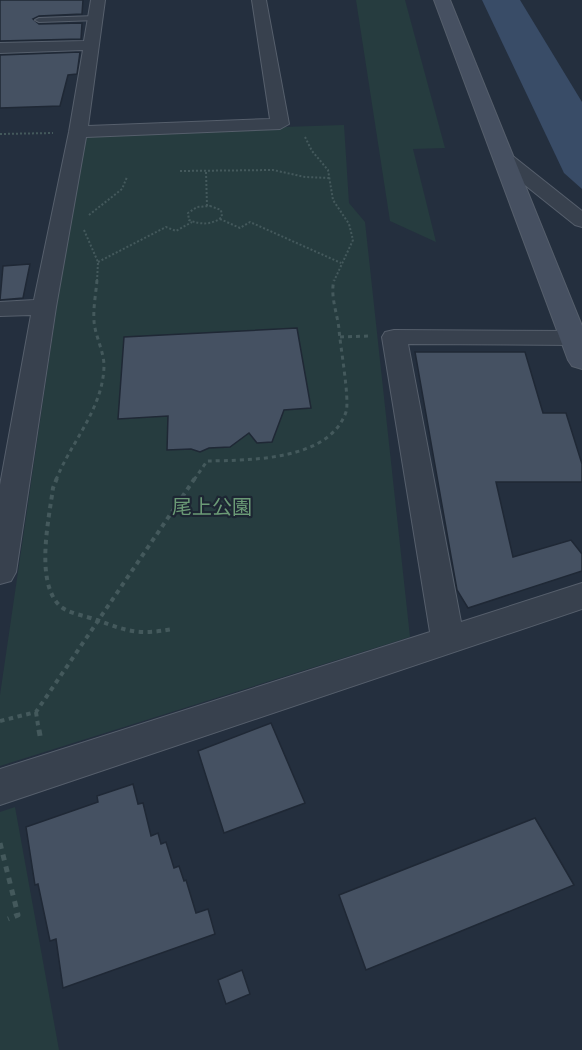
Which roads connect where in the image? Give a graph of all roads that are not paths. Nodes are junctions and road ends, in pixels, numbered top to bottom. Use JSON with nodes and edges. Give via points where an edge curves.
{"nodes":[{"id":1,"x":259,"y":0,"type":"edge"},
{"id":2,"x":442,"y":0,"type":"edge"},
{"id":3,"x":96,"y":9,"type":"edge"},
{"id":4,"x":48,"y":12,"type":"dead end"},
{"id":5,"x":39,"y":20,"type":"dead end"},
{"id":6,"x":91,"y":45,"type":"junction"},
{"id":7,"x":0,"y":48,"type":"edge"},
{"id":8,"x":78,"y":132,"type":"junction"},
{"id":9,"x":507,"y":161,"type":"junction"},
{"id":10,"x":582,"y":221,"type":"edge"},
{"id":11,"x":44,"y":307,"type":"junction"},
{"id":12,"x":0,"y":309,"type":"edge"},
{"id":13,"x":578,"y":349,"type":"edge"},
{"id":14,"x":7,"y":491,"type":"edge"},
{"id":15,"x":0,"y":572,"type":"edge"},
{"id":16,"x":582,"y":596,"type":"edge"},
{"id":17,"x":448,"y":641,"type":"junction"},
{"id":18,"x":0,"y":787,"type":"edge"}],
"edges":[{"from":1,"to":8,"type":"street","via":[[280,124]]},
{"from":2,"to":9,"type":"street"},
{"from":3,"to":4,"type":"lane"},
{"from":3,"to":5,"type":"lane"},
{"from":3,"to":6,"type":"street"},
{"from":6,"to":7,"type":"street"},
{"from":6,"to":8,"type":"street"},
{"from":8,"to":11,"type":"street"},
{"from":9,"to":10,"type":"street"},
{"from":9,"to":13,"type":"street"},
{"from":11,"to":12,"type":"street"},
{"from":11,"to":14,"type":"street"},
{"from":13,"to":17,"type":"street","via":[[394,337]]},
{"from":14,"to":15,"type":"street"},
{"from":16,"to":17,"type":"street"},
{"from":17,"to":18,"type":"street"}]}
